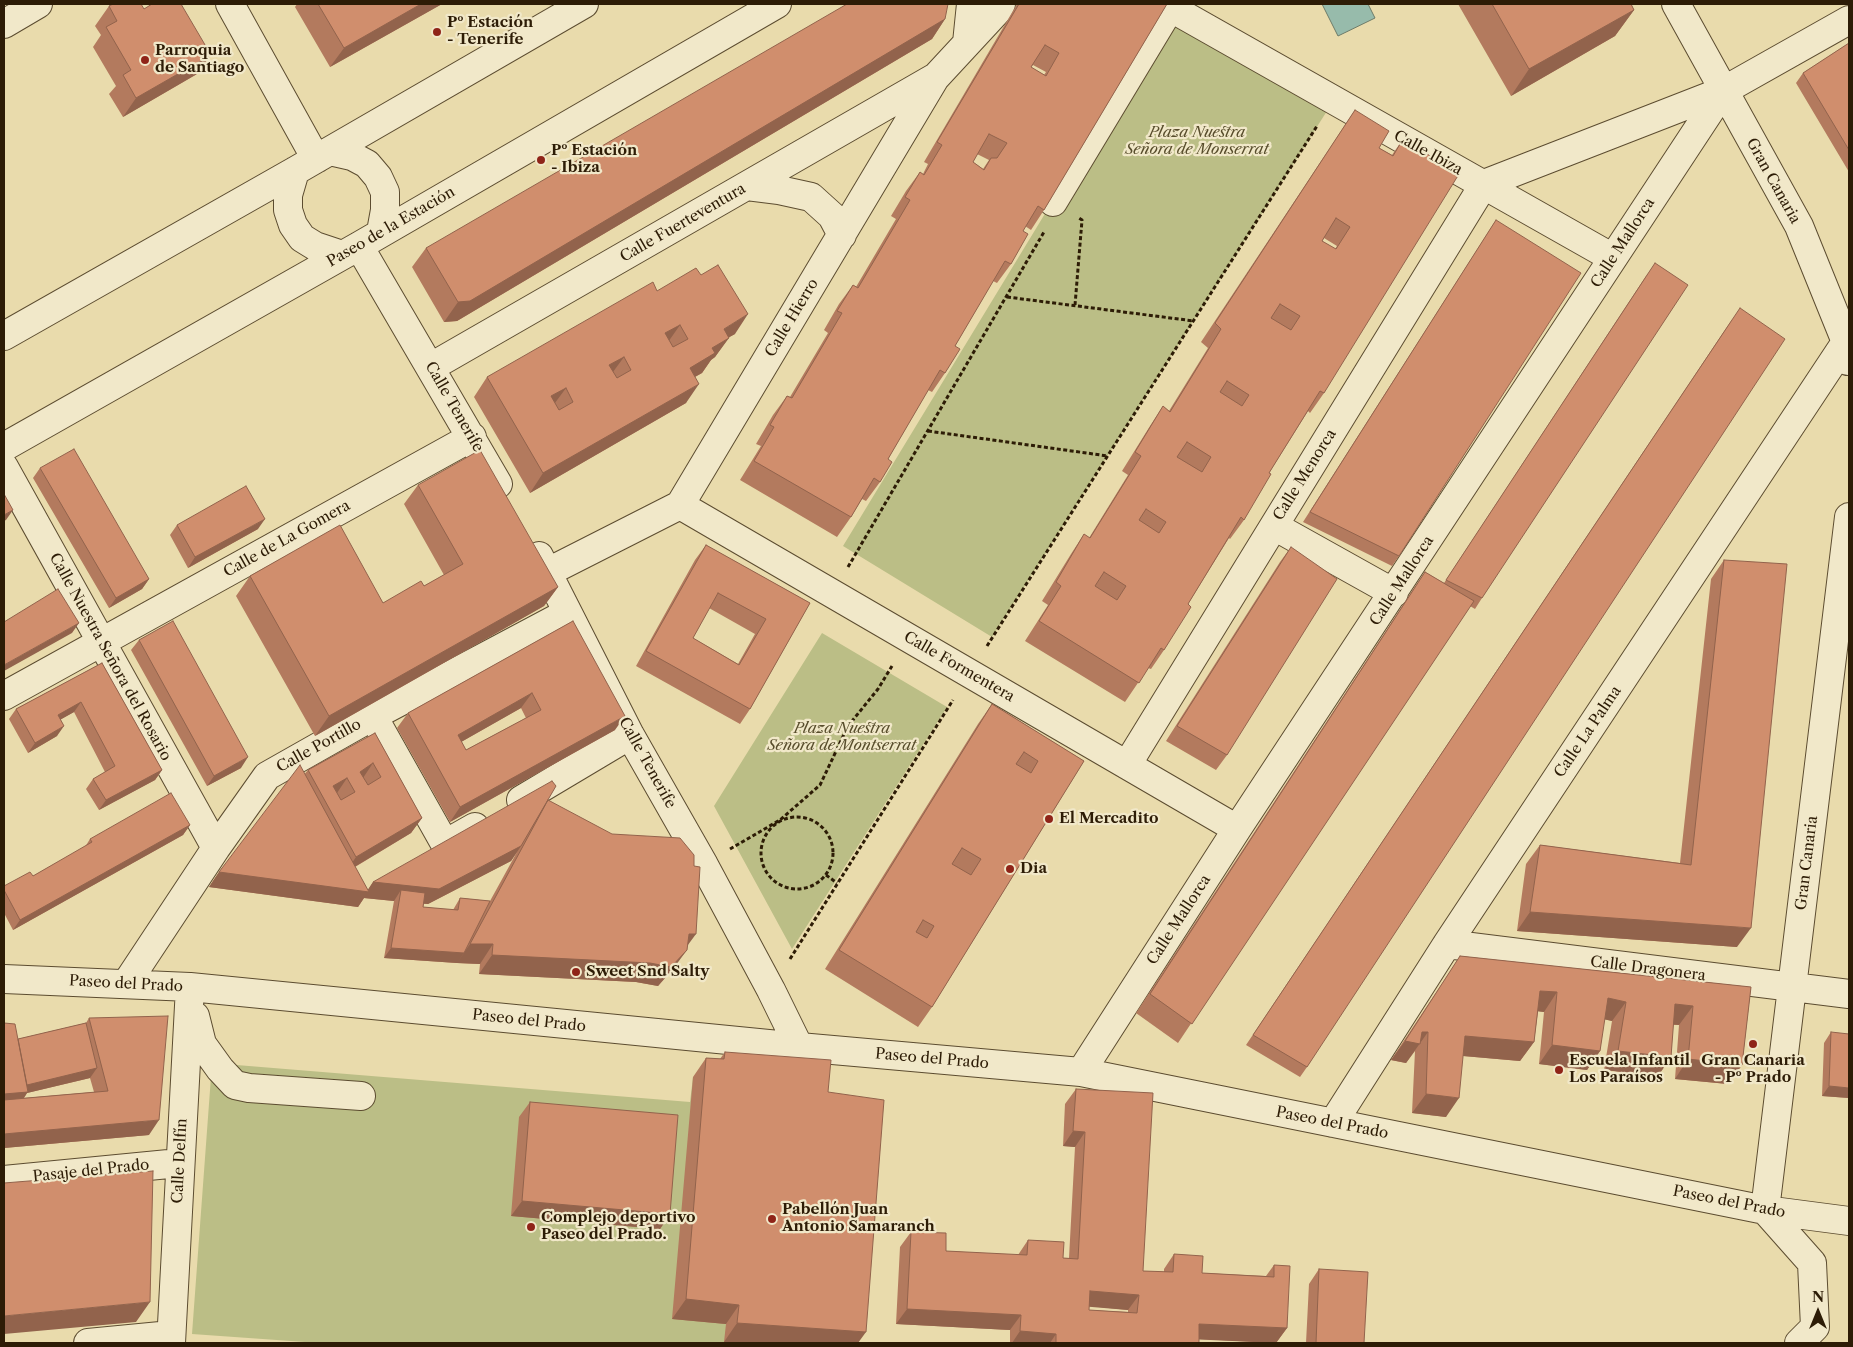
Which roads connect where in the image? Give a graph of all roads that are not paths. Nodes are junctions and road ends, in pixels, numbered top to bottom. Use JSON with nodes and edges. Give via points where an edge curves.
{"nodes":[{"id":1,"x":38,"y":4,"type":"edge"},
{"id":2,"x":230,"y":4,"type":"edge"},
{"id":3,"x":584,"y":4,"type":"edge"},
{"id":4,"x":777,"y":4,"type":"edge"},
{"id":5,"x":971,"y":4,"type":"edge"},
{"id":6,"x":1001,"y":4,"type":"edge"},
{"id":7,"x":1676,"y":4,"type":"edge"},
{"id":8,"x":1167,"y":6,"type":"edge"},
{"id":9,"x":1849,"y":20,"type":"edge"},
{"id":10,"x":4,"y":24,"type":"edge"},
{"id":11,"x":967,"y":43,"type":"junction"},
{"id":12,"x":935,"y":78,"type":"junction"},
{"id":13,"x":1723,"y":91,"type":"junction"},
{"id":14,"x":314,"y":160,"type":"junction"},
{"id":15,"x":1484,"y":184,"type":"junction"},
{"id":16,"x":746,"y":186,"type":"junction"},
{"id":17,"x":1053,"y":202,"type":"edge"},
{"id":18,"x":842,"y":235,"type":"junction"},
{"id":19,"x":361,"y":245,"type":"junction"},
{"id":20,"x":1613,"y":258,"type":"junction"},
{"id":21,"x":4,"y":336,"type":"edge"},
{"id":22,"x":1847,"y":355,"type":"edge"},
{"id":23,"x":431,"y":367,"type":"junction"},
{"id":24,"x":472,"y":437,"type":"junction"},
{"id":25,"x":4,"y":446,"type":"edge"},
{"id":26,"x":4,"y":467,"type":"edge"},
{"id":27,"x":510,"y":504,"type":"edge"},
{"id":28,"x":680,"y":505,"type":"junction"},
{"id":29,"x":1274,"y":526,"type":"junction"},
{"id":30,"x":1849,"y":527,"type":"edge"},
{"id":31,"x":529,"y":538,"type":"edge"},
{"id":32,"x":548,"y":572,"type":"junction"},
{"id":33,"x":1394,"y":593,"type":"junction"},
{"id":34,"x":567,"y":613,"type":"junction"},
{"id":35,"x":102,"y":642,"type":"junction"},
{"id":36,"x":4,"y":696,"type":"edge"},
{"id":37,"x":373,"y":716,"type":"junction"},
{"id":38,"x":630,"y":735,"type":"junction"},
{"id":39,"x":1127,"y":765,"type":"junction"},
{"id":40,"x":1237,"y":829,"type":"junction"},
{"id":41,"x":216,"y":848,"type":"junction"},
{"id":42,"x":1447,"y":944,"type":"junction"},
{"id":43,"x":4,"y":979,"type":"edge"},
{"id":44,"x":126,"y":984,"type":"junction"},
{"id":45,"x":190,"y":987,"type":"junction"},
{"id":46,"x":1791,"y":987,"type":"junction"},
{"id":47,"x":1849,"y":994,"type":"edge"},
{"id":48,"x":799,"y":1047,"type":"junction"},
{"id":49,"x":1082,"y":1072,"type":"junction"},
{"id":50,"x":361,"y":1096,"type":"dead end"},
{"id":51,"x":1333,"y":1123,"type":"junction"},
{"id":52,"x":179,"y":1163,"type":"junction"},
{"id":53,"x":4,"y":1180,"type":"edge"},
{"id":54,"x":1764,"y":1210,"type":"junction"},
{"id":55,"x":1849,"y":1222,"type":"edge"},
{"id":56,"x":171,"y":1339,"type":"edge"},
{"id":57,"x":88,"y":1343,"type":"edge"},
{"id":58,"x":1798,"y":1343,"type":"edge"}],
"edges":[{"from":1,"to":10,"type":"street"},
{"from":2,"to":14,"type":"street"},
{"from":3,"to":14,"type":"street"},
{"from":4,"to":19,"type":"street","name":"Paseo de la Estación"},
{"from":5,"to":11,"type":"street"},
{"from":6,"to":11,"type":"street","name":"Calle Hierro"},
{"from":7,"to":13,"type":"street","name":"Gran Canaria"},
{"from":8,"to":15,"type":"street","name":"Calle Ibiza"},
{"from":8,"to":17,"type":"street"},
{"from":9,"to":13,"type":"street"},
{"from":11,"to":12,"type":"street","name":"Calle Hierro"},
{"from":12,"to":16,"type":"street","name":"Calle Fuerteventura"},
{"from":12,"to":18,"type":"street","name":"Calle Hierro"},
{"from":13,"to":15,"type":"street"},
{"from":13,"to":20,"type":"street","name":"Calle Mallorca"},
{"from":13,"to":22,"type":"street","name":"Gran Canaria","via":[[1799,226]]},
{"from":14,"to":19,"type":"street","via":[[352,156],[367,164],[378,177],[385,192],[385,210]]},
{"from":14,"to":19,"type":"street","via":[[288,195],[293,225],[302,238],[315,246]]},
{"from":14,"to":21,"type":"street"},
{"from":15,"to":20,"type":"street","name":"Calle Ibiza"},
{"from":15,"to":29,"type":"street","name":"Calle Menorca"},
{"from":16,"to":18,"type":"street","via":[[810,197],[832,216]]},
{"from":16,"to":23,"type":"street","name":"Calle Fuerteventura"},
{"from":18,"to":28,"type":"street","name":"Calle Hierro"},
{"from":19,"to":23,"type":"street","name":"Calle Tenerife"},
{"from":19,"to":25,"type":"street","name":"Paseo de la Estación"},
{"from":20,"to":33,"type":"street","name":"Calle Mallorca"},
{"from":22,"to":42,"type":"street","name":"Calle La Palma"},
{"from":23,"to":24,"type":"street","name":"Calle Tenerife"},
{"from":24,"to":27,"type":"street","name":"Calle Tenerife"},
{"from":24,"to":35,"type":"street","name":"Calle de La Gomera"},
{"from":26,"to":35,"type":"street","name":"Calle Nuestra Señora del Rosario"},
{"from":28,"to":32,"type":"street"},
{"from":28,"to":39,"type":"street","name":"Calle Formentera"},
{"from":29,"to":33,"type":"street"},
{"from":29,"to":39,"type":"street","name":"Calle Menorca"},
{"from":30,"to":46,"type":"street","name":"Gran Canaria"},
{"from":31,"to":32,"type":"street","name":"Calle Tenerife"},
{"from":32,"to":34,"type":"street","name":"Calle Tenerife"},
{"from":33,"to":40,"type":"street","name":"Calle Mallorca"},
{"from":34,"to":37,"type":"street","name":"Calle Portillo"},
{"from":34,"to":38,"type":"street","name":"Calle Tenerife"},
{"from":35,"to":36,"type":"street","name":"Calle de La Gomera"},
{"from":35,"to":41,"type":"street","name":"Calle Nuestra Señora del Rosario"},
{"from":37,"to":38,"type":"street","via":[[434,850]]},
{"from":37,"to":41,"type":"street","name":"Calle Portillo","via":[[267,776]]},
{"from":38,"to":48,"type":"street","name":"Calle Tenerife","via":[[704,865]]},
{"from":39,"to":40,"type":"street","name":"Calle Formentera"},
{"from":40,"to":49,"type":"street","name":"Calle Mallorca"},
{"from":41,"to":44,"type":"street","name":"Calle Portillo"},
{"from":42,"to":46,"type":"street","name":"Calle Dragonera"},
{"from":42,"to":51,"type":"street","name":"Calle La Palma"},
{"from":43,"to":44,"type":"street","name":"Paseo del Prado"},
{"from":44,"to":45,"type":"street","name":"Paseo del Prado"},
{"from":45,"to":48,"type":"street","name":"Paseo del Prado"},
{"from":45,"to":50,"type":"street","via":[[202,1044],[235,1085]]},
{"from":45,"to":52,"type":"street","name":"Calle Delfín"},
{"from":46,"to":47,"type":"street","name":"Calle Dragonera"},
{"from":46,"to":54,"type":"street","name":"Gran Canaria"},
{"from":48,"to":49,"type":"street","name":"Paseo del Prado"},
{"from":49,"to":51,"type":"street","name":"Paseo del Prado"},
{"from":51,"to":54,"type":"street","name":"Paseo del Prado"},
{"from":52,"to":53,"type":"street","name":"Pasaje del Prado"},
{"from":52,"to":56,"type":"street","name":"Calle Delfín"},
{"from":54,"to":55,"type":"street","name":"Paseo del Prado"},
{"from":54,"to":58,"type":"street","via":[[1812,1263],[1815,1327]]},
{"from":56,"to":57,"type":"street"}]}
